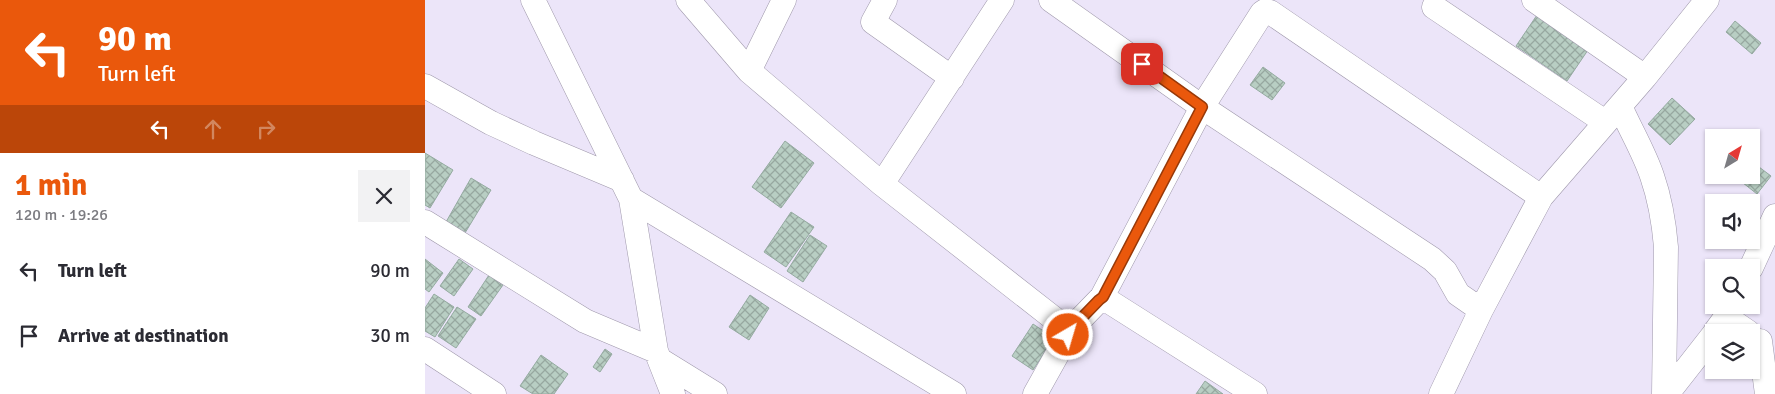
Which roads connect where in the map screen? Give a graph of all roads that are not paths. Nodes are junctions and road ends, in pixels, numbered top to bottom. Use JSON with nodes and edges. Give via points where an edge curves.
{"nodes":[{"id":1,"x":533,"y":0,"type":"edge"},
{"id":2,"x":688,"y":0,"type":"edge"},
{"id":3,"x":784,"y":0,"type":"edge"},
{"id":4,"x":885,"y":0,"type":"edge"},
{"id":5,"x":1002,"y":0,"type":"edge"},
{"id":6,"x":1051,"y":0,"type":"edge"},
{"id":7,"x":1534,"y":0,"type":"edge"},
{"id":8,"x":1707,"y":0,"type":"edge"},
{"id":9,"x":1274,"y":6,"type":"edge"},
{"id":10,"x":1434,"y":7,"type":"dead end"},
{"id":11,"x":749,"y":71,"type":"junction"},
{"id":12,"x":1645,"y":77,"type":"junction"},
{"id":13,"x":952,"y":78,"type":"junction"},
{"id":14,"x":425,"y":86,"type":"edge"},
{"id":15,"x":1202,"y":107,"type":"junction"},
{"id":16,"x":1613,"y":114,"type":"junction"},
{"id":17,"x":882,"y":184,"type":"junction"},
{"id":18,"x":626,"y":189,"type":"junction"},
{"id":19,"x":1541,"y":196,"type":"junction"},
{"id":20,"x":1775,"y":216,"type":"edge"},
{"id":21,"x":425,"y":222,"type":"edge"},
{"id":22,"x":1755,"y":259,"type":"edge"},
{"id":23,"x":1103,"y":297,"type":"junction"},
{"id":24,"x":1481,"y":310,"type":"junction"},
{"id":25,"x":1722,"y":322,"type":"edge"},
{"id":26,"x":1069,"y":331,"type":"junction"},
{"id":27,"x":1760,"y":352,"type":"edge"},
{"id":28,"x":427,"y":354,"type":"edge"},
{"id":29,"x":658,"y":356,"type":"junction"},
{"id":30,"x":494,"y":394,"type":"edge"},
{"id":31,"x":673,"y":394,"type":"edge"},
{"id":32,"x":715,"y":394,"type":"edge"},
{"id":33,"x":954,"y":394,"type":"edge"},
{"id":34,"x":1035,"y":394,"type":"edge"},
{"id":35,"x":1255,"y":394,"type":"edge"},
{"id":36,"x":1441,"y":394,"type":"edge"},
{"id":37,"x":1665,"y":394,"type":"edge"},
{"id":38,"x":1767,"y":394,"type":"edge"}],
"edges":[{"from":1,"to":18,"type":"street"},
{"from":2,"to":11,"type":"street"},
{"from":3,"to":11,"type":"street"},
{"from":4,"to":13,"type":"street","via":[[873,22]]},
{"from":5,"to":13,"type":"street"},
{"from":6,"to":15,"type":"street"},
{"from":7,"to":12,"type":"street"},
{"from":8,"to":12,"type":"street"},
{"from":9,"to":15,"type":"street","via":[[1262,13]]},
{"from":9,"to":19,"type":"street"},
{"from":10,"to":16,"type":"street"},
{"from":11,"to":17,"type":"street"},
{"from":12,"to":16,"type":"street"},
{"from":13,"to":17,"type":"street"},
{"from":14,"to":18,"type":"street","via":[[491,123]]},
{"from":15,"to":23,"type":"street"},
{"from":15,"to":24,"type":"street","via":[[1432,259],[1445,271],[1458,294]]},
{"from":16,"to":19,"type":"street"},
{"from":16,"to":37,"type":"street","via":[[1652,174],[1660,201],[1666,247]]},
{"from":17,"to":26,"type":"street"},
{"from":18,"to":29,"type":"street"},
{"from":18,"to":33,"type":"street"},
{"from":19,"to":24,"type":"street"},
{"from":20,"to":22,"type":"street"},
{"from":21,"to":29,"type":"street","via":[[585,321]]},
{"from":23,"to":26,"type":"street"},
{"from":23,"to":35,"type":"street"},
{"from":24,"to":36,"type":"street"},
{"from":25,"to":37,"type":"street"},
{"from":26,"to":34,"type":"street"},
{"from":27,"to":38,"type":"street"},
{"from":28,"to":30,"type":"street"},
{"from":29,"to":31,"type":"street"},
{"from":29,"to":32,"type":"street"}]}
